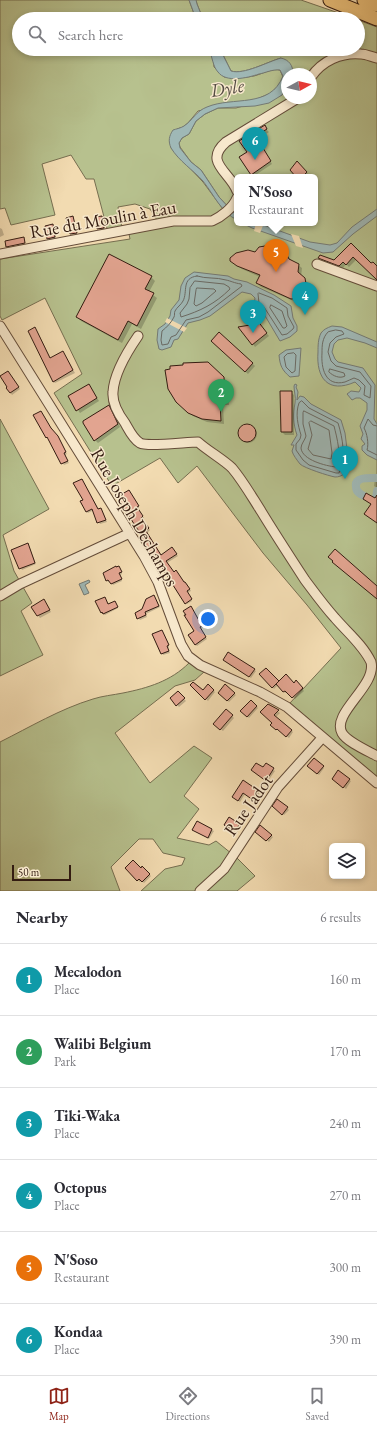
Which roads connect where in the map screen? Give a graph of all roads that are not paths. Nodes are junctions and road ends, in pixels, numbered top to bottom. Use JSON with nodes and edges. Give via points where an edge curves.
{"nodes":[{"id":1,"x":330,"y":0,"type":"edge"},
{"id":2,"x":364,"y":0,"type":"edge"},
{"id":3,"x":377,"y":5,"type":"edge"},
{"id":4,"x":360,"y":12,"type":"edge"},
{"id":5,"x":365,"y":14,"type":"edge"},
{"id":6,"x":377,"y":19,"type":"edge"},
{"id":7,"x":365,"y":55,"type":"edge"},
{"id":8,"x":343,"y":56,"type":"edge"},
{"id":9,"x":377,"y":58,"type":"edge"},
{"id":10,"x":317,"y":68,"type":"edge"},
{"id":11,"x":288,"y":104,"type":"edge"},
{"id":12,"x":234,"y":186,"type":"edge"},
{"id":13,"x":234,"y":202,"type":"edge"},
{"id":14,"x":0,"y":254,"type":"edge"},
{"id":15,"x":317,"y":264,"type":"dead end"},
{"id":16,"x":377,"y":286,"type":"edge"},
{"id":17,"x":0,"y":326,"type":"edge"},
{"id":18,"x":138,"y":336,"type":"dead end"},
{"id":19,"x":130,"y":533,"type":"junction"},
{"id":20,"x":0,"y":596,"type":"edge"},
{"id":21,"x":322,"y":738,"type":"junction"},
{"id":22,"x":377,"y":756,"type":"edge"},
{"id":23,"x":377,"y":783,"type":"edge"},
{"id":24,"x":200,"y":891,"type":"edge"}],
"edges":[{"from":1,"to":4,"type":"highway"},
{"from":2,"to":3,"type":"highway"},
{"from":5,"to":6,"type":"highway"},
{"from":7,"to":9,"type":"street"},
{"from":8,"to":10,"type":"street","via":[[324,62]]},
{"from":11,"to":12,"type":"street","via":[[219,148],[217,155],[220,169]]},
{"from":13,"to":14,"type":"street","name":"Rue du Moulin à Eau","via":[[214,220],[173,221]]},
{"from":15,"to":16,"type":"street"},
{"from":17,"to":19,"type":"street","name":"Rue Joseph Dechamps"},
{"from":18,"to":22,"type":"street","via":[[120,367],[112,393],[120,416],[132,436],[141,443],[198,442],[231,468],[248,490],[305,580],[363,648],[371,661],[373,672],[367,687],[353,702],[340,726],[342,733],[349,740]]},
{"from":19,"to":20,"type":"street","via":[[20,584]]},
{"from":19,"to":21,"type":"street","name":"Rue Joseph Dechamps","via":[[158,582],[188,656],[200,665],[287,707]]},
{"from":21,"to":23,"type":"street","name":"Rue Joseph Dechamps"},
{"from":21,"to":24,"type":"street","name":"Rue Jadot","via":[[278,787],[224,870]]}]}
